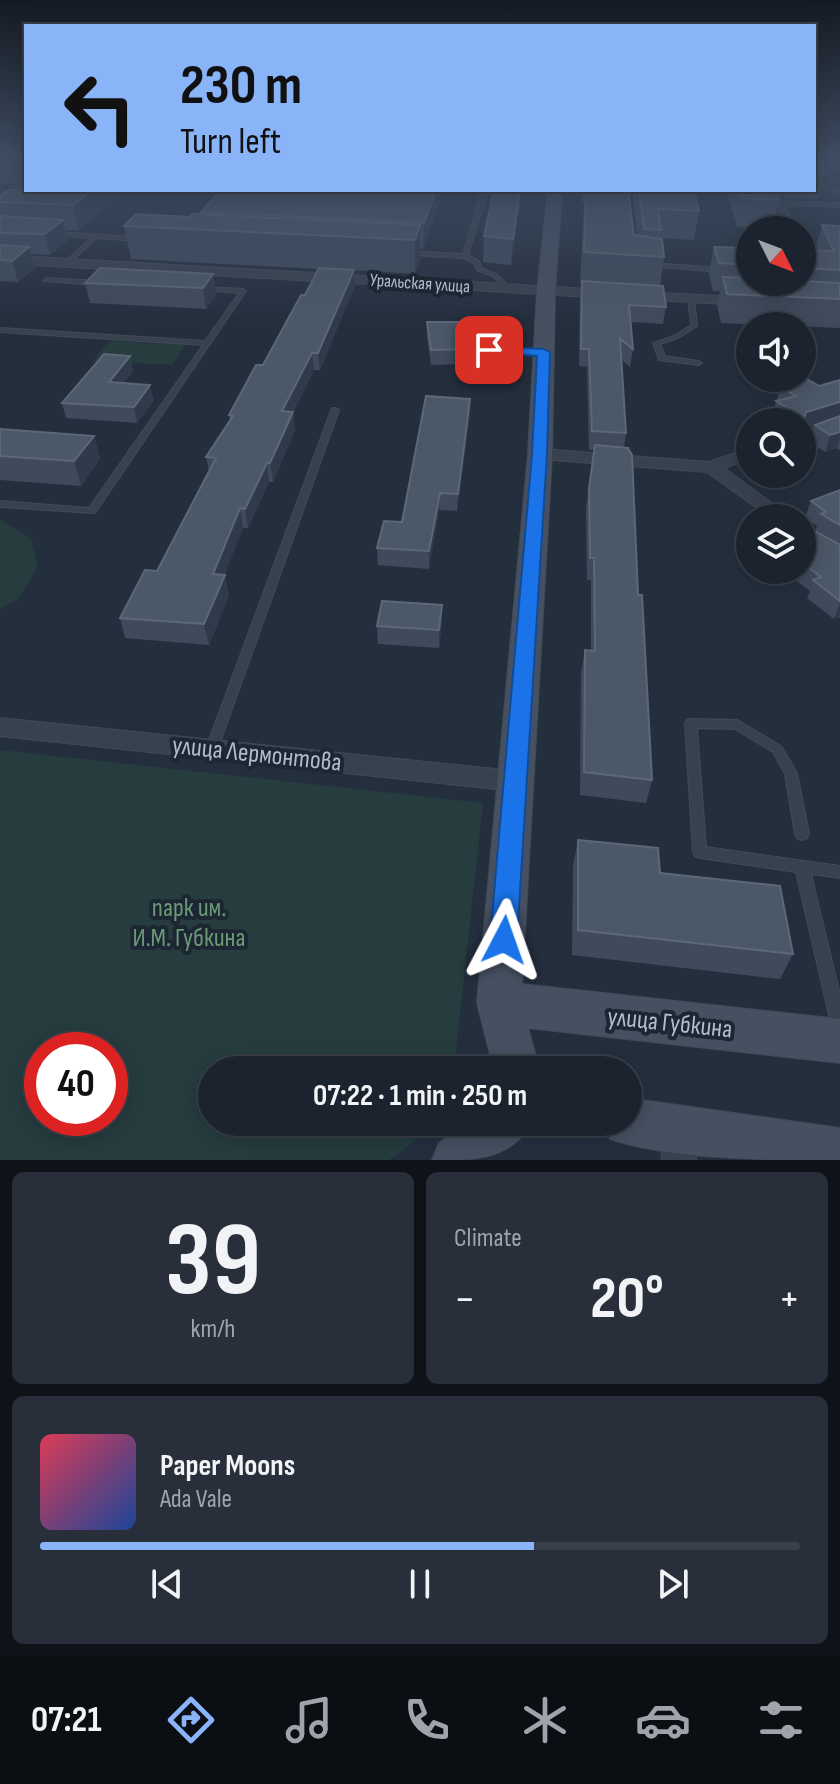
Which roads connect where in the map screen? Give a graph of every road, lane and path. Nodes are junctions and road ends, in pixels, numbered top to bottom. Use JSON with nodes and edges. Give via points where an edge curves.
{"nodes":[{"id":1,"x":478,"y":213,"type":"edge"},
{"id":2,"x":553,"y":213,"type":"edge"},
{"id":3,"x":41,"y":234,"type":"edge"},
{"id":4,"x":96,"y":236,"type":"junction"},
{"id":5,"x":142,"y":239,"type":"edge"},
{"id":6,"x":404,"y":253,"type":"edge"},
{"id":7,"x":465,"y":256,"type":"junction"},
{"id":8,"x":0,"y":259,"type":"edge"},
{"id":9,"x":67,"y":263,"type":"junction"},
{"id":10,"x":648,"y":265,"type":"edge"},
{"id":11,"x":735,"y":271,"type":"edge"},
{"id":12,"x":46,"y":280,"type":"dead end"},
{"id":13,"x":107,"y":283,"type":"edge"},
{"id":14,"x":198,"y":288,"type":"edge"},
{"id":15,"x":508,"y":289,"type":"junction"},
{"id":16,"x":546,"y":291,"type":"junction"},
{"id":17,"x":691,"y":298,"type":"junction"},
{"id":18,"x":761,"y":302,"type":"edge"},
{"id":19,"x":0,"y":330,"type":"edge"},
{"id":20,"x":208,"y":343,"type":"junction"},
{"id":21,"x":489,"y":350,"type":"dead end"},
{"id":22,"x":544,"y":352,"type":"junction"},
{"id":23,"x":698,"y":363,"type":"dead end"},
{"id":24,"x":335,"y":410,"type":"dead end"},
{"id":25,"x":840,"y":423,"type":"edge"},
{"id":26,"x":816,"y":431,"type":"edge"},
{"id":27,"x":540,"y":454,"type":"junction"},
{"id":28,"x":736,"y":458,"type":"edge"},
{"id":29,"x":711,"y":467,"type":"junction"},
{"id":30,"x":0,"y":504,"type":"edge"},
{"id":31,"x":763,"y":504,"type":"edge"},
{"id":32,"x":0,"y":727,"type":"edge"},
{"id":33,"x":212,"y":748,"type":"junction"},
{"id":34,"x":514,"y":781,"type":"junction"},
{"id":35,"x":802,"y":834,"type":"dead end"},
{"id":36,"x":802,"y":866,"type":"junction"},
{"id":37,"x":840,"y":872,"type":"edge"},
{"id":38,"x":499,"y":1003,"type":"junction"},
{"id":39,"x":840,"y":1028,"type":"edge"},
{"id":40,"x":840,"y":1041,"type":"edge"},
{"id":41,"x":513,"y":1056,"type":"edge"},
{"id":42,"x":642,"y":1129,"type":"edge"},
{"id":43,"x":489,"y":1136,"type":"edge"},
{"id":44,"x":677,"y":1145,"type":"edge"},
{"id":45,"x":840,"y":1152,"type":"edge"},
{"id":46,"x":456,"y":1160,"type":"edge"}],
"edges":[{"from":1,"to":7,"type":"lane"},
{"from":2,"to":16,"type":"street"},
{"from":3,"to":4,"type":"lane"},
{"from":4,"to":5,"type":"lane"},
{"from":4,"to":9,"type":"lane"},
{"from":6,"to":7,"type":"lane"},
{"from":7,"to":15,"type":"lane"},
{"from":8,"to":9,"type":"street","name":"Уральская улица"},
{"from":9,"to":15,"type":"street","name":"Уральская улица"},
{"from":10,"to":11,"type":"lane"},
{"from":12,"to":13,"type":"lane"},
{"from":14,"to":20,"type":"lane","via":[[243,291]]},
{"from":15,"to":16,"type":"street","name":"Уральская улица"},
{"from":16,"to":17,"type":"street","name":"Уральская улица"},
{"from":16,"to":22,"type":"street"},
{"from":17,"to":18,"type":"street","name":"Уральская улица"},
{"from":17,"to":23,"type":"lane","via":[[694,326],[656,343],[662,358]]},
{"from":19,"to":20,"type":"lane"},
{"from":20,"to":30,"type":"lane","via":[[92,511]]},
{"from":21,"to":22,"type":"lane"},
{"from":22,"to":27,"type":"street"},
{"from":24,"to":33,"type":"lane"},
{"from":25,"to":26,"type":"street"},
{"from":27,"to":29,"type":"street"},
{"from":27,"to":34,"type":"street"},
{"from":28,"to":29,"type":"street"},
{"from":29,"to":31,"type":"street"},
{"from":32,"to":33,"type":"street","name":"улица Лермонтова"},
{"from":33,"to":34,"type":"street","name":"улица Лермонтова"},
{"from":34,"to":38,"type":"street"},
{"from":35,"to":36,"type":"lane","via":[[791,773],[777,749],[737,725],[691,723],[700,852]]},
{"from":36,"to":37,"type":"lane"},
{"from":36,"to":39,"type":"lane"},
{"from":38,"to":40,"type":"street","name":"улица Губкина"},
{"from":38,"to":41,"type":"street"},
{"from":42,"to":44,"type":"street"},
{"from":43,"to":46,"type":"street"},
{"from":44,"to":45,"type":"street"}]}
